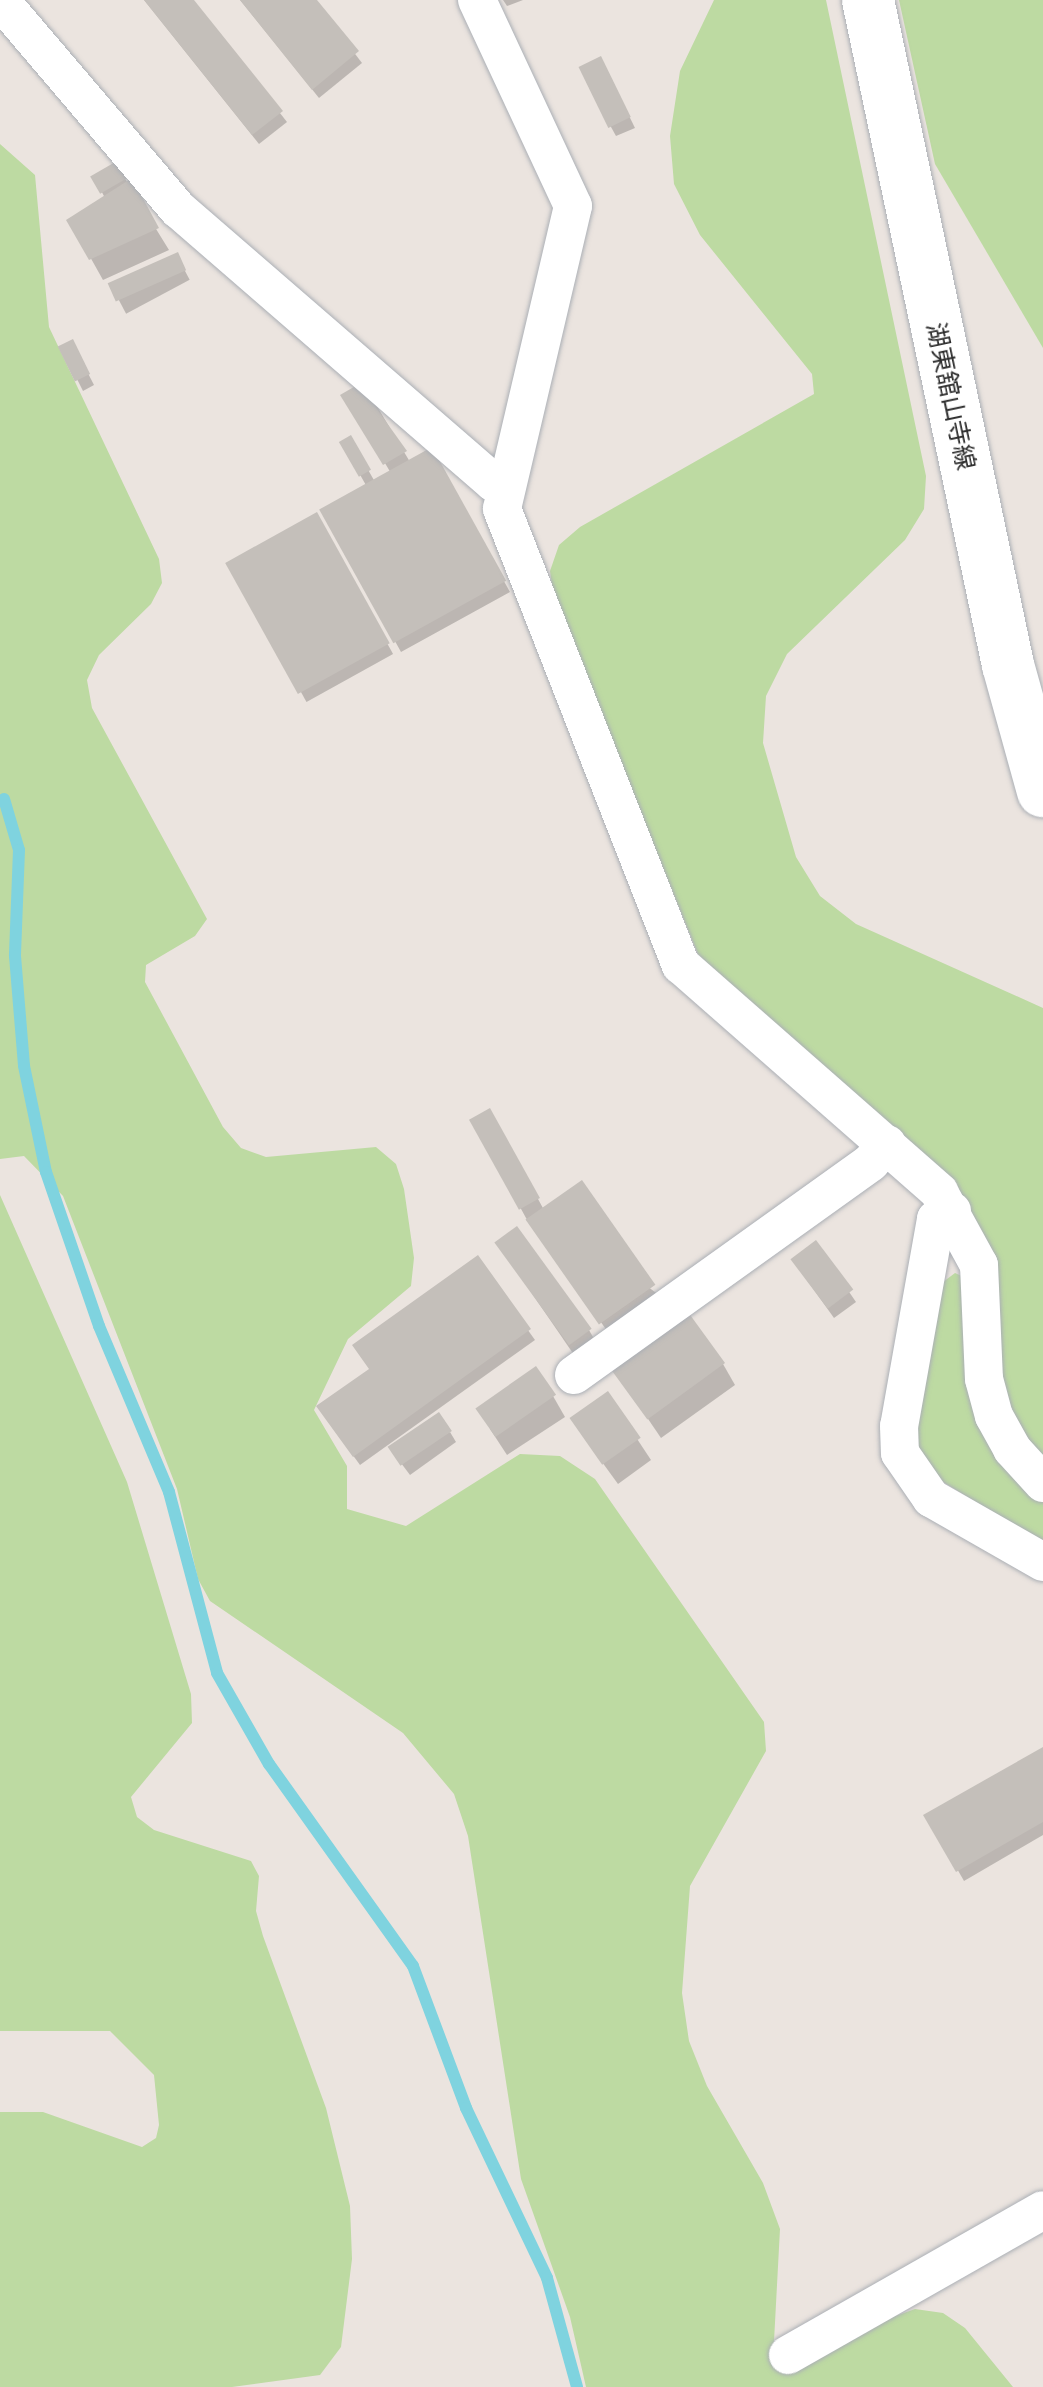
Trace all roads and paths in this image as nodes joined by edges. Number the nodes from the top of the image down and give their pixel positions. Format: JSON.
{"nodes":[{"id":1,"x":0,"y":0,"type":"edge"},
{"id":2,"x":477,"y":0,"type":"edge"},
{"id":3,"x":868,"y":0,"type":"edge"},
{"id":4,"x":507,"y":485,"type":"junction"},
{"id":5,"x":1043,"y":791,"type":"edge"},
{"id":6,"x":887,"y":1144,"type":"junction"},
{"id":7,"x":952,"y":1211,"type":"junction"},
{"id":8,"x":574,"y":1375,"type":"dead end"},
{"id":9,"x":1043,"y":1483,"type":"edge"},
{"id":10,"x":1043,"y":1562,"type":"edge"},
{"id":11,"x":1043,"y":2210,"type":"edge"},
{"id":12,"x":788,"y":2356,"type":"dead end"}],
"edges":[{"from":1,"to":4,"type":"street"},
{"from":2,"to":4,"type":"street"},
{"from":3,"to":5,"type":"main road","name":"湖東舘山寺線"},
{"from":4,"to":6,"type":"street"},
{"from":6,"to":7,"type":"street"},
{"from":6,"to":8,"type":"street"},
{"from":7,"to":9,"type":"street"},
{"from":7,"to":10,"type":"street"},
{"from":11,"to":12,"type":"street"}]}
